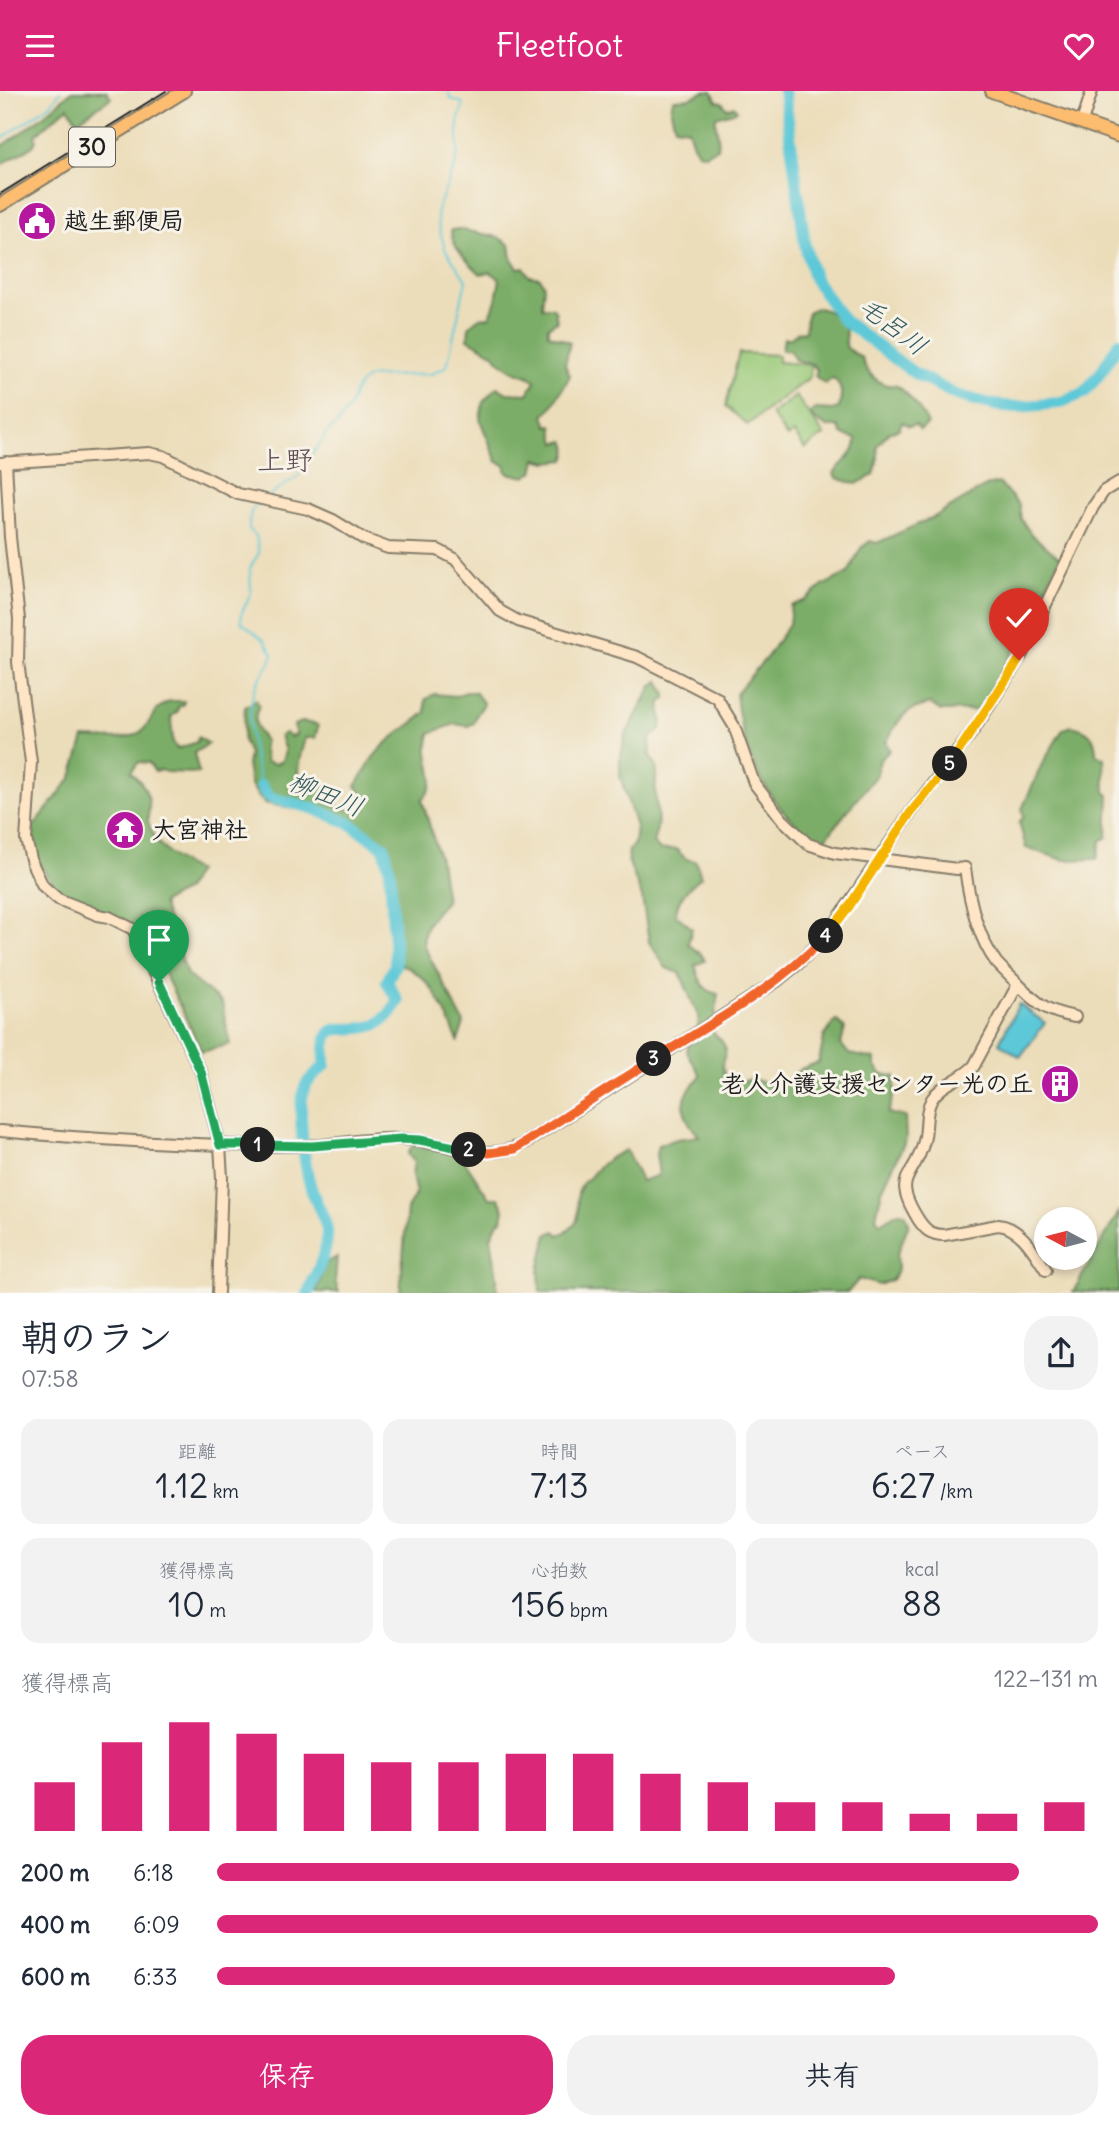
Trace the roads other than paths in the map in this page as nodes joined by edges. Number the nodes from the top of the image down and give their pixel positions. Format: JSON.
{"nodes":[{"id":1,"x":184,"y":91,"type":"edge"},
{"id":2,"x":992,"y":91,"type":"edge"},
{"id":3,"x":1092,"y":91,"type":"edge"},
{"id":4,"x":1082,"y":122,"type":"junction"},
{"id":5,"x":1119,"y":136,"type":"edge"},
{"id":6,"x":0,"y":205,"type":"edge"},
{"id":7,"x":3,"y":462,"type":"edge"},
{"id":8,"x":1119,"y":482,"type":"edge"},
{"id":9,"x":880,"y":858,"type":"junction"},
{"id":10,"x":1018,"y":984,"type":"junction"},
{"id":11,"x":1075,"y":1017,"type":"dead end"},
{"id":12,"x":0,"y":1131,"type":"edge"},
{"id":13,"x":220,"y":1145,"type":"junction"},
{"id":14,"x":1034,"y":1252,"type":"edge"},
{"id":15,"x":218,"y":1293,"type":"edge"}],
"edges":[{"from":1,"to":6,"type":"main road","number":"30"},
{"from":2,"to":4,"type":"main road"},
{"from":3,"to":4,"type":"street"},
{"from":4,"to":5,"type":"main road"},
{"from":7,"to":9,"type":"street"},
{"from":7,"to":13,"type":"street"},
{"from":8,"to":9,"type":"street"},
{"from":9,"to":10,"type":"street"},
{"from":9,"to":13,"type":"street"},
{"from":10,"to":11,"type":"street"},
{"from":10,"to":14,"type":"street"},
{"from":12,"to":13,"type":"street"},
{"from":13,"to":15,"type":"street"}]}
